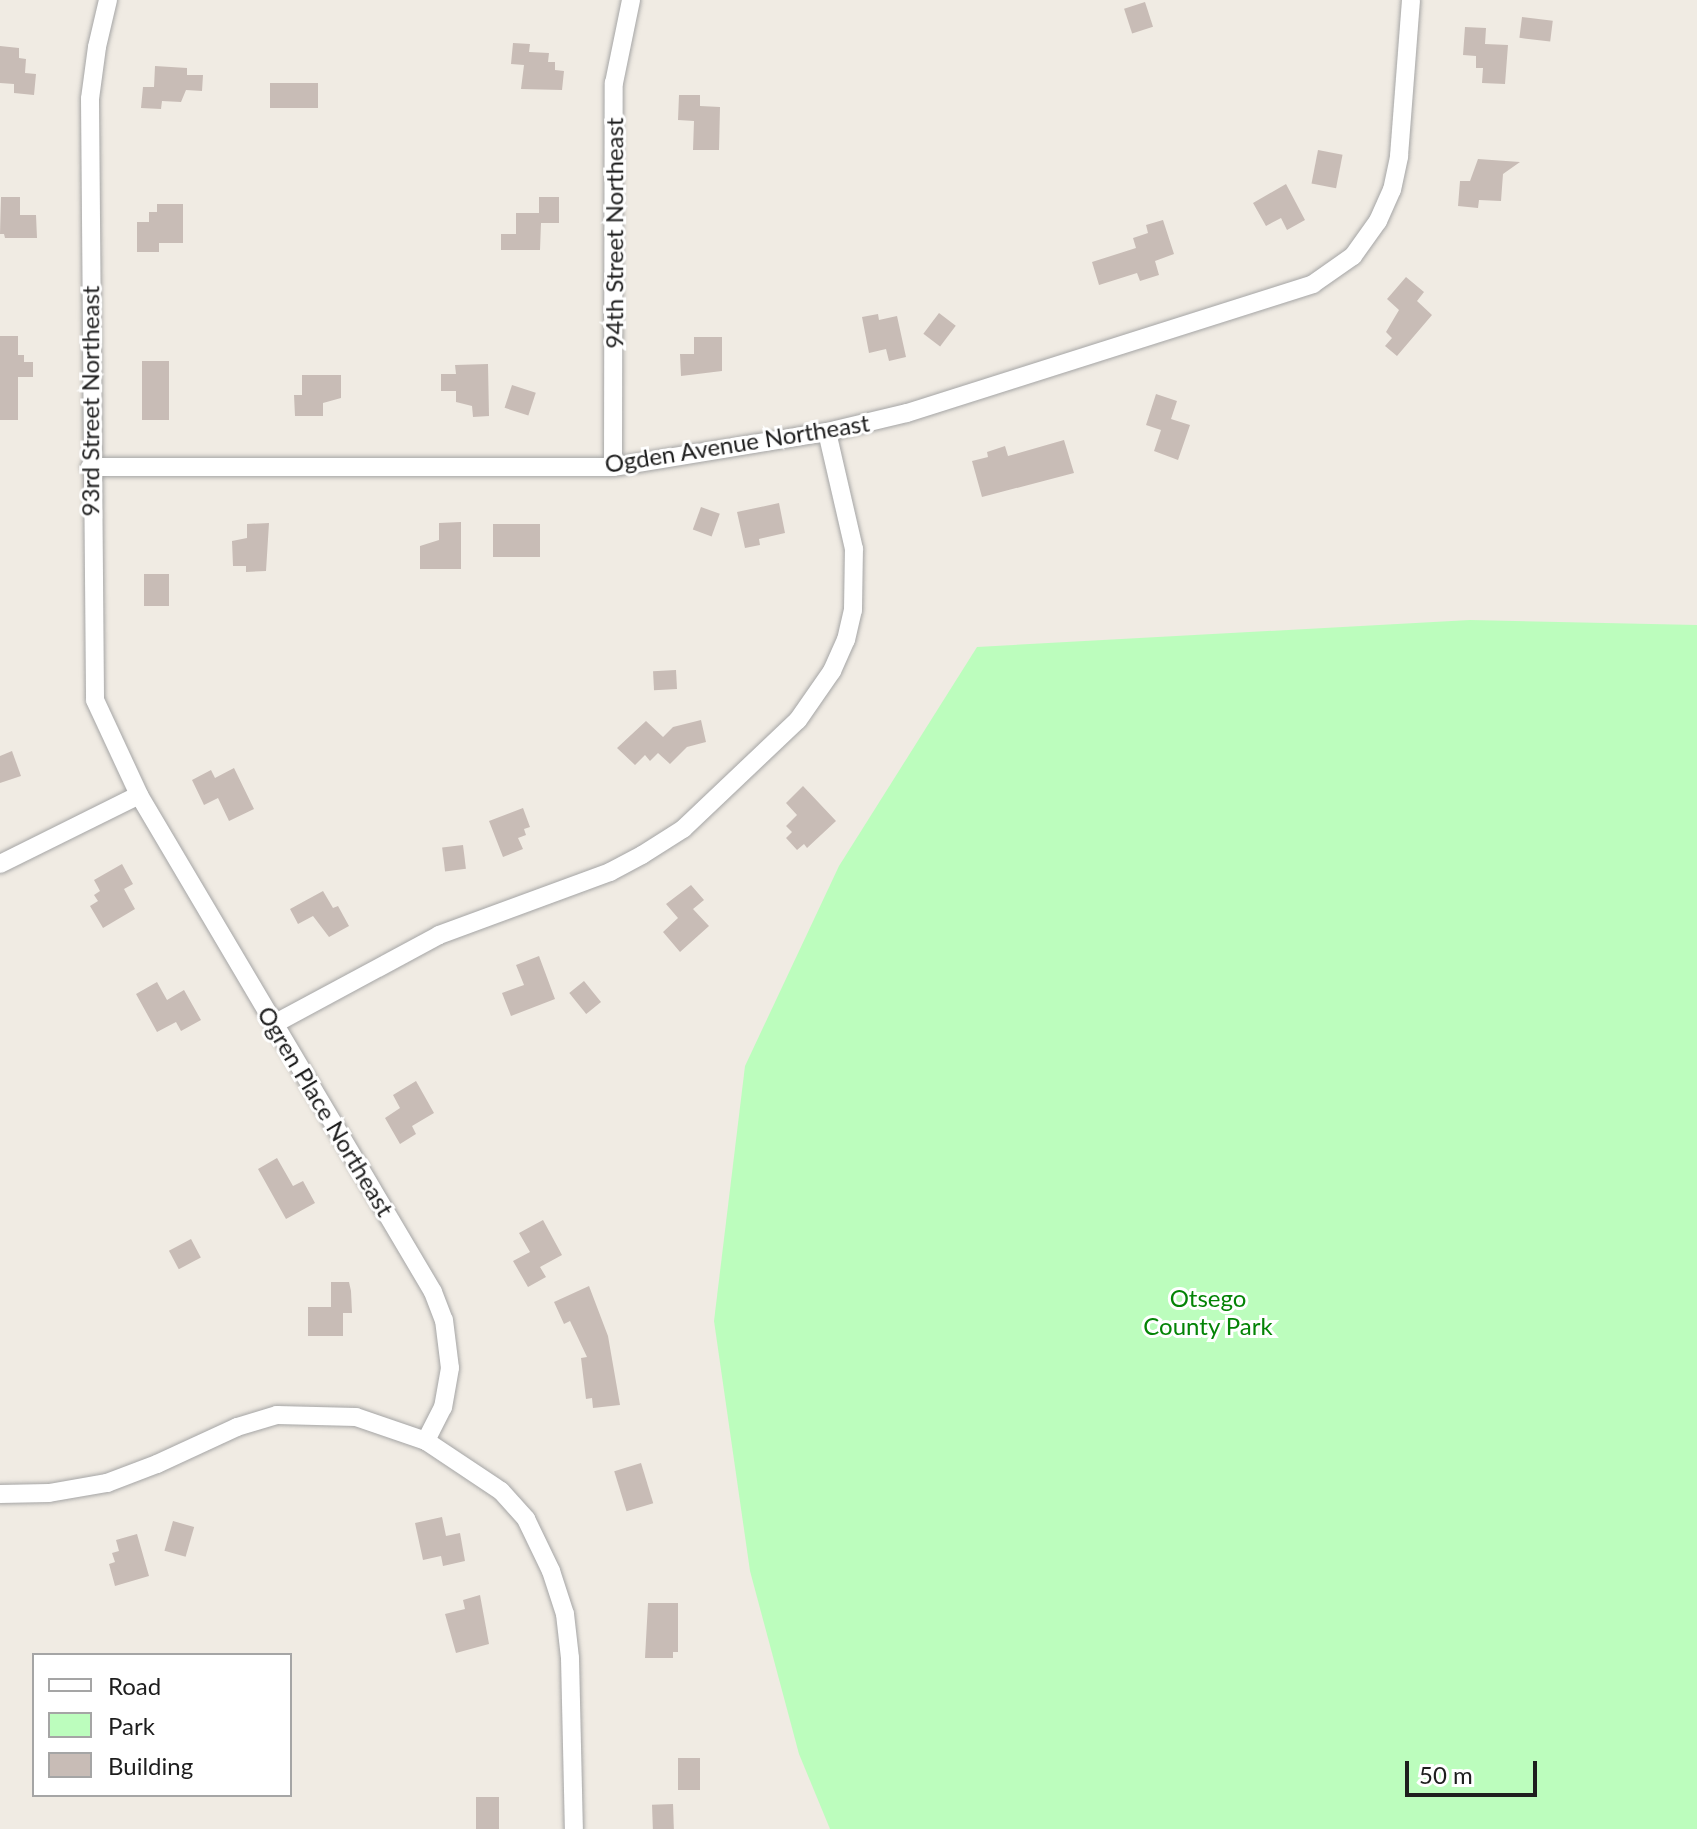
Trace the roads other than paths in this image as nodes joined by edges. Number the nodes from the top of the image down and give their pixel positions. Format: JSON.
{"nodes":[{"id":1,"x":108,"y":0,"type":"edge"},
{"id":2,"x":631,"y":0,"type":"edge"},
{"id":3,"x":1411,"y":0,"type":"edge"},
{"id":4,"x":827,"y":432,"type":"junction"},
{"id":5,"x":90,"y":467,"type":"junction"},
{"id":6,"x":613,"y":467,"type":"junction"},
{"id":7,"x":139,"y":795,"type":"junction"},
{"id":8,"x":0,"y":864,"type":"edge"},
{"id":9,"x":274,"y":1024,"type":"junction"},
{"id":10,"x":426,"y":1441,"type":"junction"},
{"id":11,"x":0,"y":1494,"type":"edge"},
{"id":12,"x":574,"y":1829,"type":"edge"}],
"edges":[{"from":1,"to":5,"type":"street","name":"93rd Street Northeast"},
{"from":2,"to":6,"type":"street","name":"94th Street Northeast"},
{"from":3,"to":4,"type":"street","name":"Ogden Avenue Northeast"},
{"from":4,"to":6,"type":"street","name":"Ogden Avenue Northeast"},
{"from":4,"to":9,"type":"street"},
{"from":5,"to":6,"type":"street","name":"Ogden Avenue Northeast"},
{"from":5,"to":7,"type":"street","name":"93rd Street Northeast"},
{"from":7,"to":8,"type":"street"},
{"from":7,"to":9,"type":"street","name":"Ogren Place Northeast"},
{"from":9,"to":10,"type":"street","name":"Ogren Place Northeast"},
{"from":10,"to":11,"type":"street"},
{"from":10,"to":12,"type":"street"}]}
